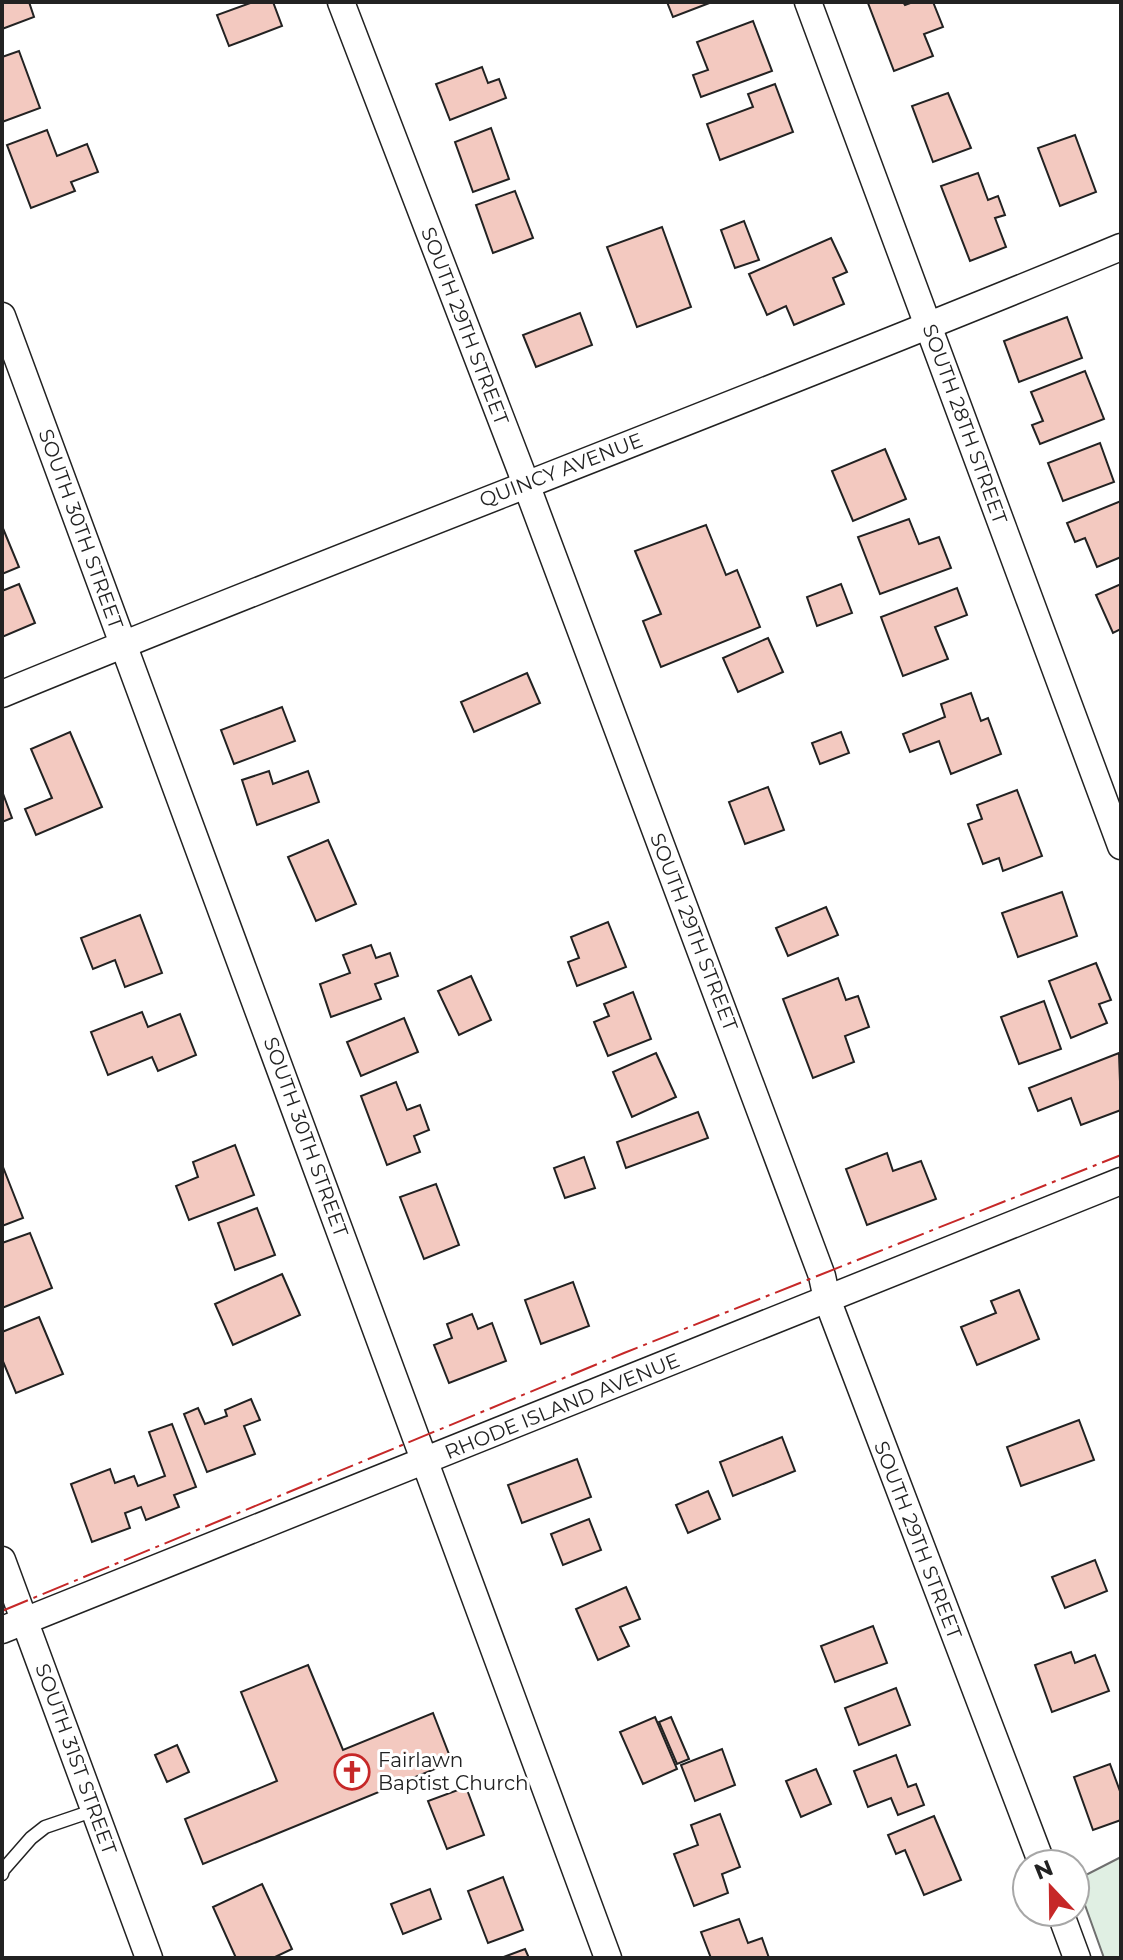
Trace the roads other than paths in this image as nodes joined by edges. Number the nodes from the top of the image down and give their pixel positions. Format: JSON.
{"nodes":[{"id":1,"x":341,"y":2,"type":"edge"},
{"id":2,"x":808,"y":2,"type":"edge"},
{"id":3,"x":1121,"y":247,"type":"edge"},
{"id":4,"x":2,"y":316,"type":"edge"},
{"id":5,"x":929,"y":327,"type":"junction"},
{"id":6,"x":526,"y":484,"type":"junction"},
{"id":7,"x":124,"y":643,"type":"junction"},
{"id":8,"x":2,"y":694,"type":"edge"},
{"id":9,"x":1121,"y":846,"type":"edge"},
{"id":10,"x":1121,"y":1181,"type":"edge"},
{"id":11,"x":827,"y":1299,"type":"junction"},
{"id":12,"x":426,"y":1461,"type":"junction"},
{"id":13,"x":2,"y":1560,"type":"edge"},
{"id":14,"x":13,"y":1626,"type":"edge"},
{"id":15,"x":95,"y":1810,"type":"junction"},
{"id":16,"x":1036,"y":1848,"type":"edge"},
{"id":17,"x":2,"y":1874,"type":"edge"},
{"id":18,"x":1066,"y":1928,"type":"edge"},
{"id":19,"x":149,"y":1958,"type":"edge"},
{"id":20,"x":608,"y":1958,"type":"edge"},
{"id":21,"x":1077,"y":1958,"type":"edge"}],
"edges":[{"from":1,"to":6,"type":"street","name":"SOUTH 29TH STREET"},
{"from":2,"to":5,"type":"street","name":"SOUTH 28TH STREET"},
{"from":3,"to":5,"type":"street","name":"QUINCY AVENUE"},
{"from":4,"to":7,"type":"street","name":"SOUTH 30TH STREET"},
{"from":5,"to":6,"type":"street","name":"QUINCY AVENUE"},
{"from":5,"to":9,"type":"street","name":"SOUTH 28TH STREET"},
{"from":6,"to":7,"type":"street","name":"QUINCY AVENUE"},
{"from":6,"to":11,"type":"street","name":"SOUTH 29TH STREET"},
{"from":7,"to":8,"type":"street","name":"QUINCY AVENUE"},
{"from":7,"to":12,"type":"street","name":"SOUTH 30TH STREET"},
{"from":10,"to":11,"type":"street","name":"RHODE ISLAND AVENUE"},
{"from":11,"to":12,"type":"street","name":"RHODE ISLAND AVENUE"},
{"from":11,"to":16,"type":"street","name":"SOUTH 29TH STREET"},
{"from":12,"to":14,"type":"street","name":"RHODE ISLAND AVENUE"},
{"from":12,"to":20,"type":"street","name":"SOUTH 30TH STREET"},
{"from":13,"to":14,"type":"street","name":"SOUTH 31ST STREET"},
{"from":14,"to":15,"type":"street","name":"SOUTH 31ST STREET"},
{"from":15,"to":17,"type":"lane"},
{"from":15,"to":19,"type":"street","name":"SOUTH 31ST STREET"},
{"from":18,"to":21,"type":"street"}]}
